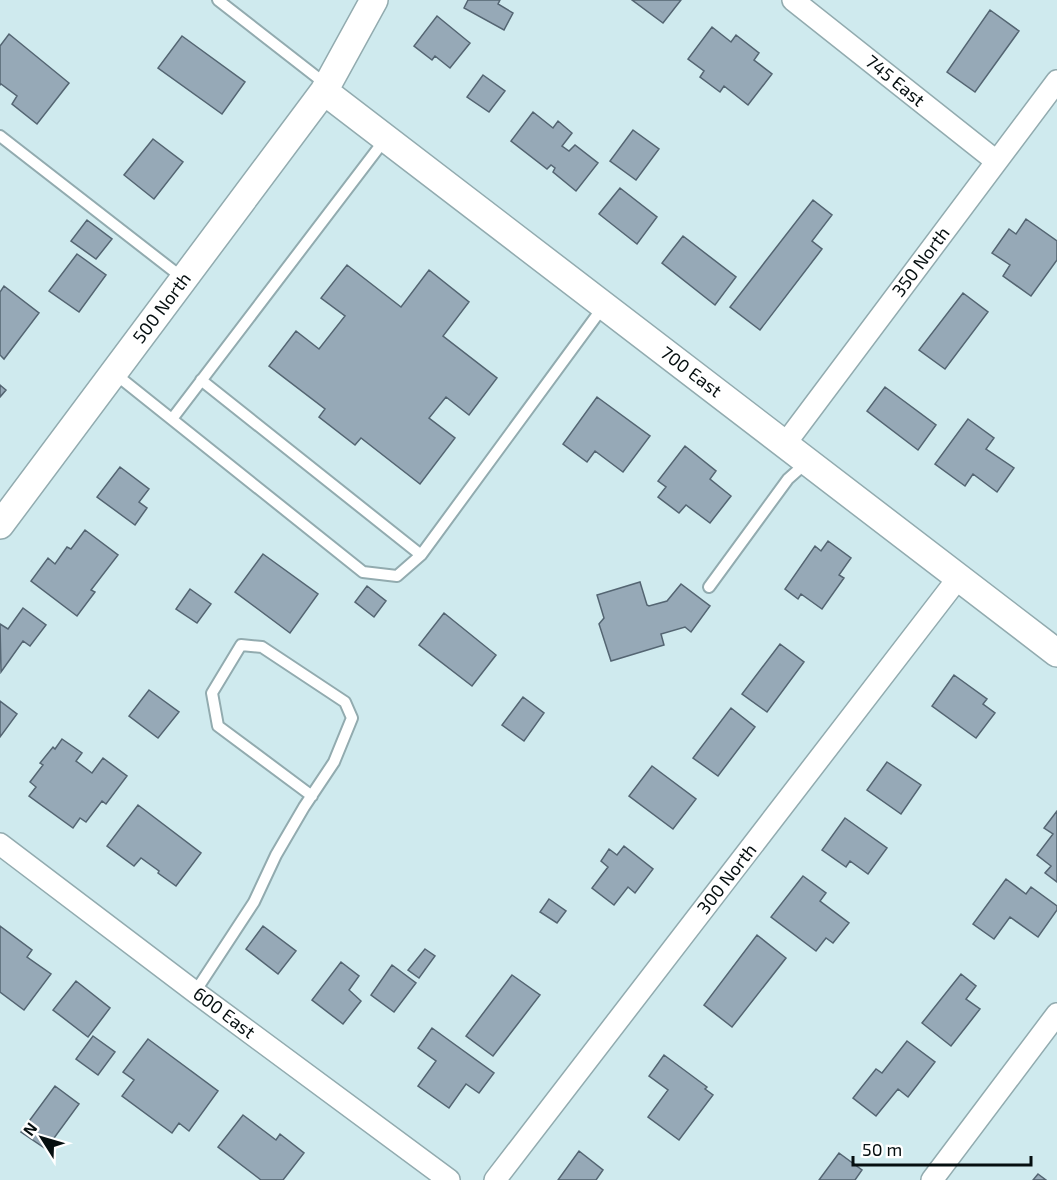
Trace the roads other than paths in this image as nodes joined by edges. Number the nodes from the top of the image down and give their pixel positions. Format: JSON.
{"nodes":[{"id":1,"x":218,"y":0,"type":"edge"},
{"id":2,"x":374,"y":0,"type":"edge"},
{"id":3,"x":793,"y":0,"type":"edge"},
{"id":4,"x":1057,"y":81,"type":"edge"},
{"id":5,"x":326,"y":89,"type":"junction"},
{"id":6,"x":0,"y":136,"type":"edge"},
{"id":7,"x":386,"y":138,"type":"junction"},
{"id":8,"x":996,"y":161,"type":"junction"},
{"id":9,"x":184,"y":279,"type":"junction"},
{"id":10,"x":604,"y":306,"type":"junction"},
{"id":11,"x":114,"y":373,"type":"junction"},
{"id":12,"x":201,"y":380,"type":"junction"},
{"id":13,"x":172,"y":419,"type":"junction"},
{"id":14,"x":785,"y":444,"type":"junction"},
{"id":15,"x":808,"y":461,"type":"junction"},
{"id":16,"x":0,"y":525,"type":"edge"},
{"id":17,"x":421,"y":555,"type":"junction"},
{"id":18,"x":959,"y":577,"type":"junction"},
{"id":19,"x":709,"y":587,"type":"dead end"},
{"id":20,"x":1057,"y":652,"type":"edge"},
{"id":21,"x":312,"y":796,"type":"junction"},
{"id":22,"x":0,"y":844,"type":"edge"},
{"id":23,"x":195,"y":992,"type":"junction"},
{"id":24,"x":1057,"y":1014,"type":"edge"},
{"id":25,"x":449,"y":1180,"type":"edge"},
{"id":26,"x":495,"y":1180,"type":"edge"},
{"id":27,"x":932,"y":1180,"type":"edge"}],
"edges":[{"from":1,"to":5,"type":"lane"},
{"from":2,"to":5,"type":"street","name":"500 North"},
{"from":3,"to":8,"type":"street","name":"745 East"},
{"from":4,"to":8,"type":"street","name":"350 North"},
{"from":5,"to":7,"type":"street","name":"700 East"},
{"from":5,"to":9,"type":"street","name":"500 North"},
{"from":6,"to":9,"type":"lane"},
{"from":7,"to":10,"type":"street","name":"700 East"},
{"from":7,"to":12,"type":"lane"},
{"from":8,"to":14,"type":"street","name":"350 North"},
{"from":9,"to":11,"type":"street","name":"500 North"},
{"from":10,"to":14,"type":"street","name":"700 East"},
{"from":10,"to":17,"type":"lane"},
{"from":11,"to":13,"type":"lane"},
{"from":11,"to":16,"type":"street","name":"500 North"},
{"from":12,"to":13,"type":"lane"},
{"from":12,"to":17,"type":"lane"},
{"from":13,"to":17,"type":"lane"},
{"from":14,"to":15,"type":"street","name":"700 East"},
{"from":15,"to":18,"type":"street","name":"700 East"},
{"from":15,"to":19,"type":"lane"},
{"from":18,"to":20,"type":"street","name":"700 East"},
{"from":18,"to":26,"type":"street","name":"300 North"},
{"from":21,"to":21,"type":"lane"},
{"from":21,"to":23,"type":"lane"},
{"from":22,"to":23,"type":"street","name":"600 East"},
{"from":23,"to":25,"type":"street","name":"600 East"},
{"from":24,"to":27,"type":"street"}]}
